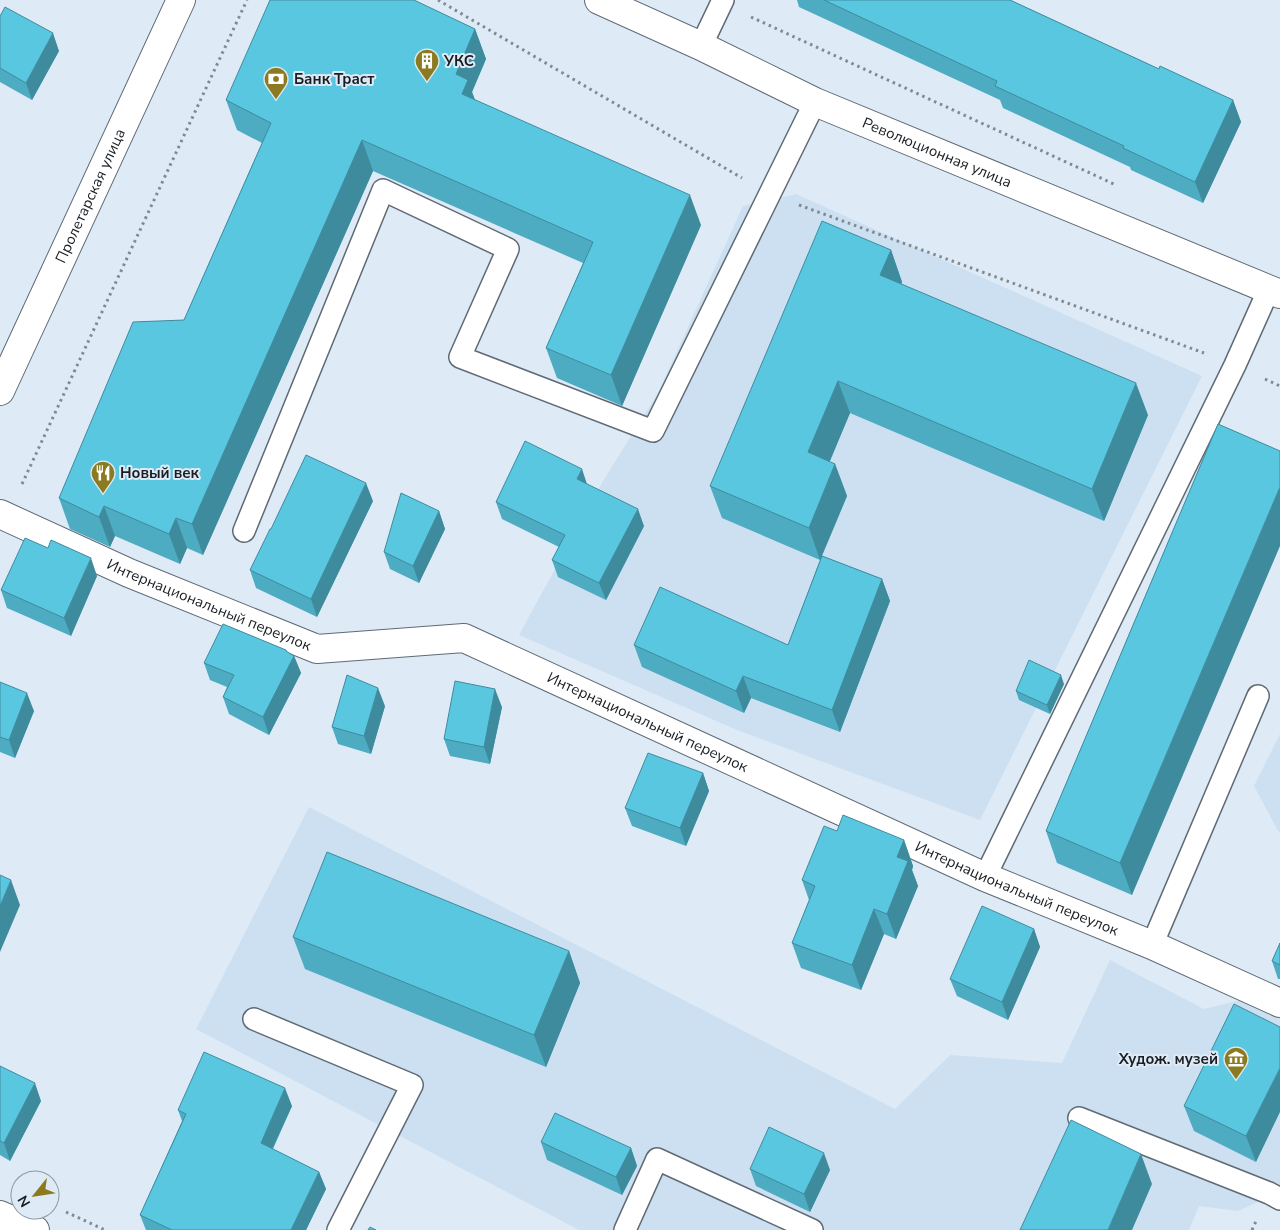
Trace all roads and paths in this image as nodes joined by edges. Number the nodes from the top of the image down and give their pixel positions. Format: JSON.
{"nodes":[{"id":1,"x":181,"y":0,"type":"edge"},
{"id":2,"x":247,"y":0,"type":"edge"},
{"id":3,"x":438,"y":0,"type":"edge"},
{"id":4,"x":599,"y":0,"type":"edge"},
{"id":5,"x":723,"y":2,"type":"edge"},
{"id":6,"x":701,"y":46,"type":"junction"},
{"id":7,"x":815,"y":102,"type":"junction"},
{"id":8,"x":1118,"y":186,"type":"dead end"},
{"id":9,"x":769,"y":194,"type":"junction"},
{"id":10,"x":1275,"y":292,"type":"edge"},
{"id":11,"x":1235,"y":365,"type":"junction"},
{"id":12,"x":1280,"y":386,"type":"edge"},
{"id":13,"x":0,"y":391,"type":"edge"},
{"id":14,"x":3,"y":516,"type":"edge"},
{"id":15,"x":244,"y":531,"type":"dead end"},
{"id":16,"x":1258,"y":696,"type":"dead end"},
{"id":17,"x":985,"y":877,"type":"junction"},
{"id":18,"x":1152,"y":945,"type":"junction"},
{"id":19,"x":1280,"y":1003,"type":"edge"},
{"id":20,"x":254,"y":1019,"type":"dead end"},
{"id":21,"x":1079,"y":1118,"type":"dead end"},
{"id":22,"x":1280,"y":1199,"type":"edge"},
{"id":23,"x":66,"y":1212,"type":"dead end"},
{"id":24,"x":0,"y":1215,"type":"edge"},
{"id":25,"x":35,"y":1230,"type":"edge"},
{"id":26,"x":106,"y":1230,"type":"edge"},
{"id":27,"x":338,"y":1230,"type":"edge"},
{"id":28,"x":625,"y":1230,"type":"edge"},
{"id":29,"x":812,"y":1230,"type":"edge"}],
"edges":[{"from":1,"to":13,"type":"street","name":"Пролетарская улица"},
{"from":2,"to":14,"type":"path"},
{"from":3,"to":9,"type":"path"},
{"from":4,"to":6,"type":"street","name":"Революционная улица"},
{"from":5,"to":6,"type":"lane"},
{"from":5,"to":8,"type":"path"},
{"from":6,"to":7,"type":"street","name":"Революционная улица"},
{"from":7,"to":9,"type":"lane"},
{"from":7,"to":10,"type":"street","name":"Революционная улица"},
{"from":9,"to":11,"type":"path"},
{"from":9,"to":15,"type":"lane"},
{"from":10,"to":11,"type":"lane"},
{"from":11,"to":12,"type":"path"},
{"from":11,"to":17,"type":"lane"},
{"from":14,"to":17,"type":"street","name":"Интернациональный переулок"},
{"from":16,"to":18,"type":"lane"},
{"from":17,"to":18,"type":"street","name":"Интернациональный переулок"},
{"from":18,"to":19,"type":"street","name":"Интернациональный переулок"},
{"from":20,"to":27,"type":"lane"},
{"from":21,"to":22,"type":"lane"},
{"from":23,"to":26,"type":"path"},
{"from":24,"to":25,"type":"street"},
{"from":28,"to":29,"type":"lane"}]}
